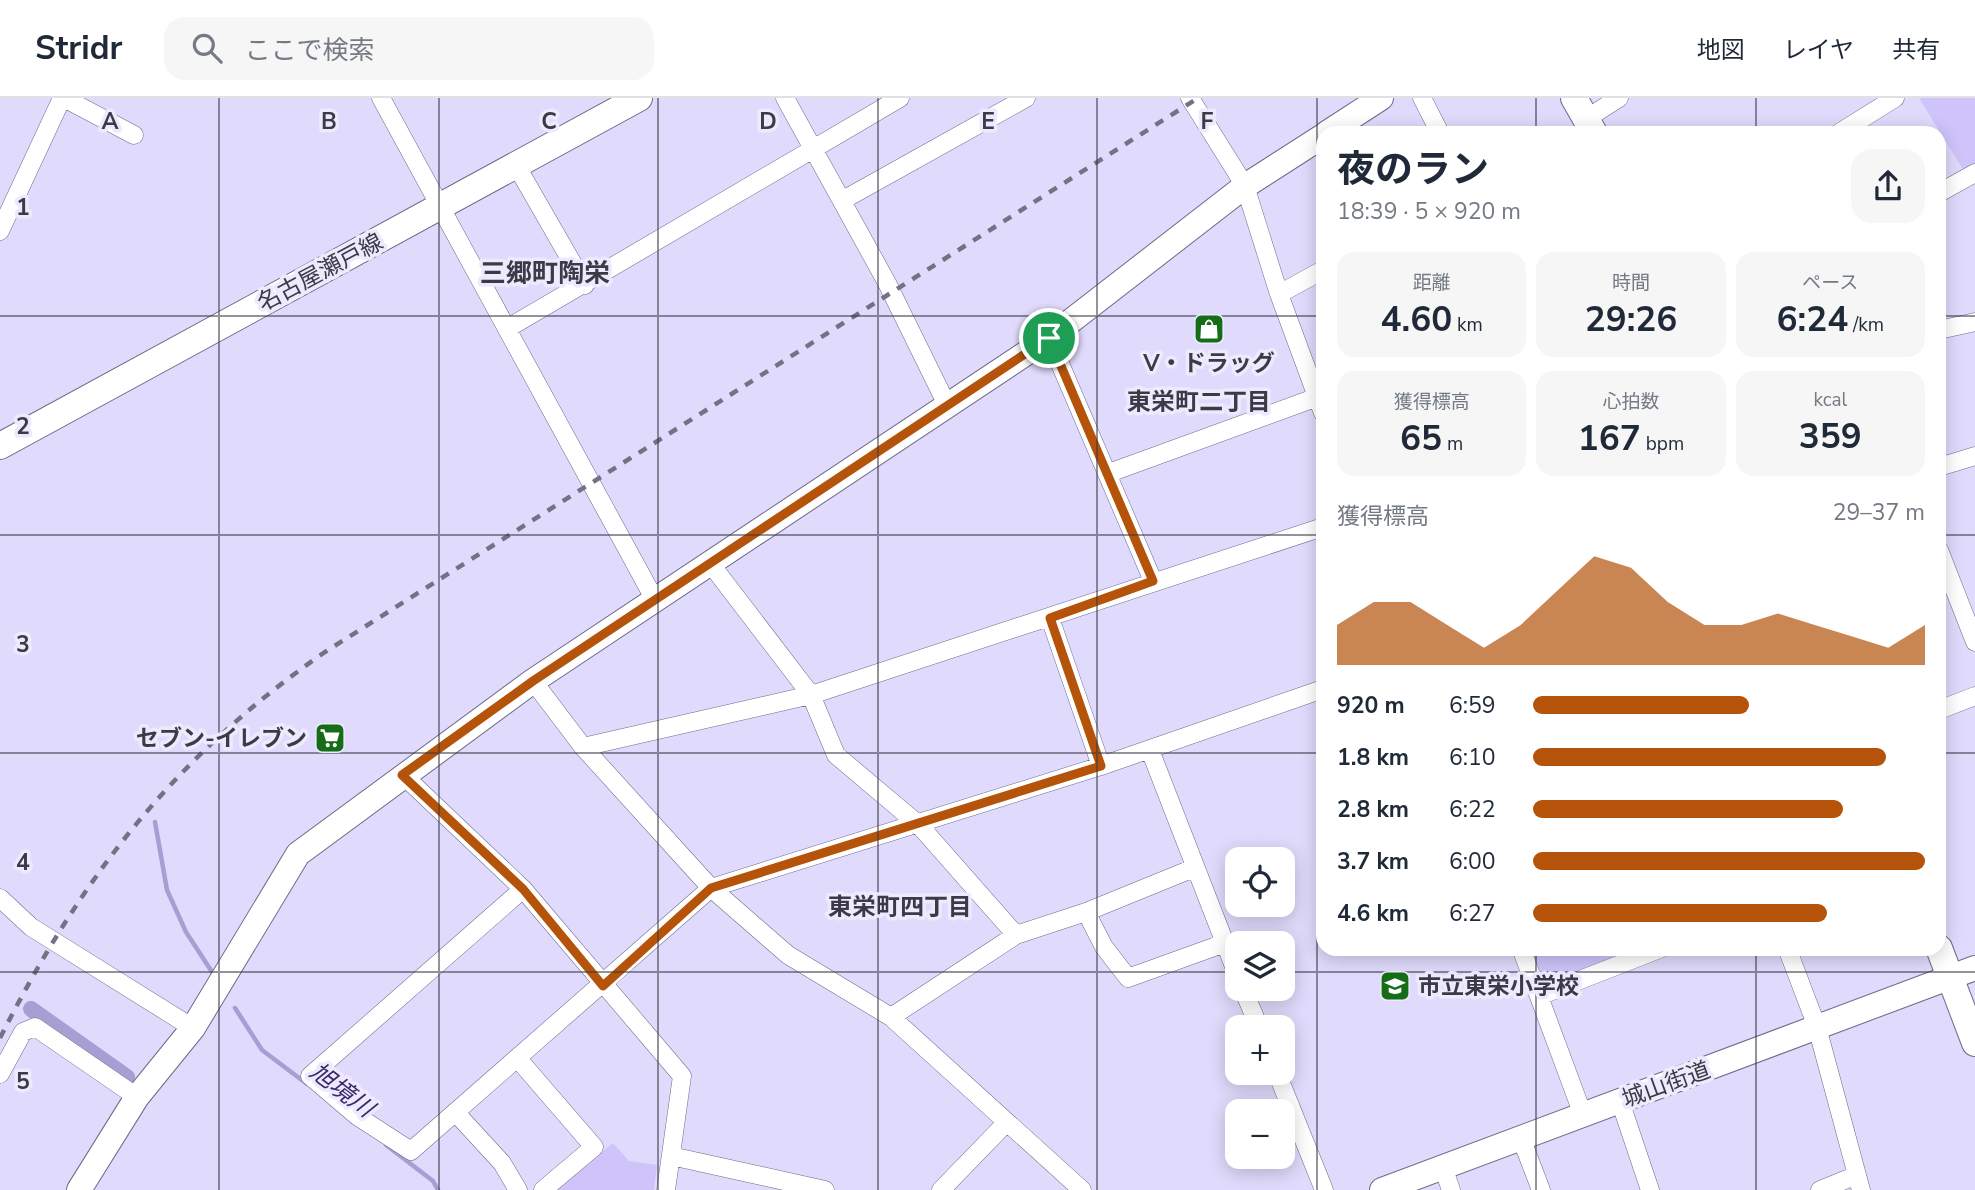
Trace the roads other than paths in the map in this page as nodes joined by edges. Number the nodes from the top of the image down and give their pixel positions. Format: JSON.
{"nodes":[{"id":1,"x":63,"y":98,"type":"edge"},
{"id":2,"x":381,"y":98,"type":"edge"},
{"id":3,"x":639,"y":98,"type":"edge"},
{"id":4,"x":785,"y":98,"type":"edge"},
{"id":5,"x":900,"y":98,"type":"edge"},
{"id":6,"x":1026,"y":98,"type":"edge"},
{"id":7,"x":1190,"y":98,"type":"edge"},
{"id":8,"x":1381,"y":98,"type":"edge"},
{"id":9,"x":1422,"y":98,"type":"edge"},
{"id":10,"x":1619,"y":98,"type":"edge"},
{"id":11,"x":1895,"y":98,"type":"edge"},
{"id":12,"x":1584,"y":117,"type":"edge"},
{"id":13,"x":1337,"y":126,"type":"edge"},
{"id":14,"x":1436,"y":126,"type":"edge"},
{"id":15,"x":1850,"y":126,"type":"edge"},
{"id":16,"x":134,"y":135,"type":"dead end"},
{"id":17,"x":1316,"y":140,"type":"edge"},
{"id":18,"x":813,"y":147,"type":"junction"},
{"id":19,"x":516,"y":165,"type":"junction"},
{"id":20,"x":1975,"y":173,"type":"edge"},
{"id":21,"x":1245,"y":186,"type":"junction"},
{"id":22,"x":1946,"y":189,"type":"edge"},
{"id":23,"x":843,"y":200,"type":"junction"},
{"id":24,"x":440,"y":207,"type":"junction"},
{"id":25,"x":0,"y":231,"type":"edge"},
{"id":26,"x":1316,"y":274,"type":"edge"},
{"id":27,"x":585,"y":285,"type":"junction"},
{"id":28,"x":1279,"y":294,"type":"junction"},
{"id":29,"x":1975,"y":322,"type":"edge"},
{"id":30,"x":508,"y":328,"type":"junction"},
{"id":31,"x":1946,"y":328,"type":"edge"},
{"id":32,"x":1049,"y":338,"type":"junction"},
{"id":33,"x":1316,"y":388,"type":"edge"},
{"id":34,"x":1316,"y":403,"type":"edge"},
{"id":35,"x":948,"y":407,"type":"junction"},
{"id":36,"x":0,"y":446,"type":"edge"},
{"id":37,"x":1975,"y":456,"type":"edge"},
{"id":38,"x":1946,"y":465,"type":"edge"},
{"id":39,"x":1109,"y":472,"type":"junction"},
{"id":40,"x":1316,"y":529,"type":"edge"},
{"id":41,"x":710,"y":563,"type":"junction"},
{"id":42,"x":1946,"y":568,"type":"edge"},
{"id":43,"x":1153,"y":581,"type":"junction"},
{"id":44,"x":656,"y":602,"type":"junction"},
{"id":45,"x":1050,"y":618,"type":"junction"},
{"id":46,"x":1975,"y":642,"type":"edge"},
{"id":47,"x":533,"y":681,"type":"junction"},
{"id":48,"x":1316,"y":691,"type":"edge"},
{"id":49,"x":811,"y":695,"type":"junction"},
{"id":50,"x":1975,"y":696,"type":"edge"},
{"id":51,"x":1946,"y":707,"type":"edge"},
{"id":52,"x":583,"y":747,"type":"junction"},
{"id":53,"x":1150,"y":750,"type":"junction"},
{"id":54,"x":1101,"y":766,"type":"junction"},
{"id":55,"x":402,"y":775,"type":"junction"},
{"id":56,"x":919,"y":825,"type":"junction"},
{"id":57,"x":1194,"y":868,"type":"junction"},
{"id":58,"x":711,"y":888,"type":"junction"},
{"id":59,"x":523,"y":889,"type":"junction"},
{"id":60,"x":0,"y":898,"type":"edge"},
{"id":61,"x":1086,"y":912,"type":"junction"},
{"id":62,"x":1016,"y":935,"type":"junction"},
{"id":63,"x":1225,"y":943,"type":"joint"},
{"id":64,"x":1524,"y":956,"type":"edge"},
{"id":65,"x":1642,"y":956,"type":"edge"},
{"id":66,"x":1790,"y":956,"type":"edge"},
{"id":67,"x":1946,"y":956,"type":"edge"},
{"id":68,"x":1975,"y":968,"type":"edge"},
{"id":69,"x":1962,"y":976,"type":"edge"},
{"id":70,"x":603,"y":986,"type":"junction"},
{"id":71,"x":1539,"y":996,"type":"junction"},
{"id":72,"x":891,"y":1017,"type":"junction"},
{"id":73,"x":1817,"y":1027,"type":"junction"},
{"id":74,"x":193,"y":1028,"type":"junction"},
{"id":75,"x":1975,"y":1043,"type":"edge"},
{"id":76,"x":518,"y":1059,"type":"junction"},
{"id":77,"x":0,"y":1074,"type":"edge"},
{"id":78,"x":1282,"y":1085,"type":"edge"},
{"id":79,"x":137,"y":1097,"type":"junction"},
{"id":80,"x":1620,"y":1101,"type":"junction"},
{"id":81,"x":456,"y":1114,"type":"junction"},
{"id":82,"x":1583,"y":1115,"type":"junction"},
{"id":83,"x":1007,"y":1122,"type":"junction"},
{"id":84,"x":1521,"y":1138,"type":"junction"},
{"id":85,"x":671,"y":1156,"type":"junction"},
{"id":86,"x":1447,"y":1179,"type":"edge"},
{"id":87,"x":1859,"y":1182,"type":"edge"},
{"id":88,"x":79,"y":1190,"type":"edge"},
{"id":89,"x":518,"y":1190,"type":"edge"},
{"id":90,"x":543,"y":1190,"type":"edge"},
{"id":91,"x":666,"y":1190,"type":"edge"},
{"id":92,"x":825,"y":1190,"type":"edge"},
{"id":93,"x":941,"y":1190,"type":"edge"},
{"id":94,"x":1082,"y":1190,"type":"edge"},
{"id":95,"x":1324,"y":1190,"type":"edge"},
{"id":96,"x":1382,"y":1190,"type":"edge"},
{"id":97,"x":1541,"y":1190,"type":"edge"},
{"id":98,"x":1650,"y":1190,"type":"edge"},
{"id":99,"x":1820,"y":1190,"type":"edge"}],
"edges":[{"from":1,"to":16,"type":"street"},
{"from":1,"to":25,"type":"street"},
{"from":2,"to":24,"type":"street"},
{"from":3,"to":19,"type":"main road","name":"名古屋瀬戸線"},
{"from":4,"to":18,"type":"street"},
{"from":5,"to":18,"type":"street"},
{"from":6,"to":23,"type":"street"},
{"from":7,"to":21,"type":"street"},
{"from":8,"to":13,"type":"street"},
{"from":9,"to":14,"type":"street"},
{"from":10,"to":12,"type":"street"},
{"from":11,"to":15,"type":"street"},
{"from":17,"to":21,"type":"street"},
{"from":18,"to":23,"type":"street"},
{"from":18,"to":27,"type":"street"},
{"from":19,"to":24,"type":"main road","name":"名古屋瀬戸線"},
{"from":19,"to":27,"type":"street"},
{"from":20,"to":22,"type":"street"},
{"from":21,"to":28,"type":"street"},
{"from":21,"to":32,"type":"street"},
{"from":23,"to":35,"type":"street"},
{"from":24,"to":30,"type":"street"},
{"from":24,"to":36,"type":"main road","name":"名古屋瀬戸線"},
{"from":26,"to":28,"type":"street"},
{"from":27,"to":30,"type":"street"},
{"from":28,"to":33,"type":"street"},
{"from":29,"to":31,"type":"street"},
{"from":30,"to":44,"type":"street"},
{"from":32,"to":35,"type":"street"},
{"from":32,"to":39,"type":"street"},
{"from":34,"to":39,"type":"street"},
{"from":35,"to":41,"type":"street"},
{"from":37,"to":38,"type":"street"},
{"from":39,"to":43,"type":"street"},
{"from":40,"to":43,"type":"street"},
{"from":41,"to":44,"type":"street"},
{"from":41,"to":49,"type":"street"},
{"from":42,"to":46,"type":"street"},
{"from":43,"to":45,"type":"street"},
{"from":44,"to":47,"type":"street"},
{"from":45,"to":49,"type":"street"},
{"from":45,"to":54,"type":"street"},
{"from":47,"to":52,"type":"street"},
{"from":47,"to":55,"type":"street"},
{"from":48,"to":53,"type":"street"},
{"from":49,"to":52,"type":"street"},
{"from":49,"to":56,"type":"street"},
{"from":50,"to":51,"type":"street"},
{"from":52,"to":58,"type":"street"},
{"from":53,"to":54,"type":"street"},
{"from":53,"to":57,"type":"street"},
{"from":54,"to":56,"type":"street"},
{"from":55,"to":59,"type":"street"},
{"from":55,"to":74,"type":"street"},
{"from":56,"to":58,"type":"street"},
{"from":56,"to":62,"type":"street"},
{"from":57,"to":61,"type":"street"},
{"from":57,"to":63,"type":"street"},
{"from":58,"to":70,"type":"street"},
{"from":58,"to":72,"type":"street"},
{"from":59,"to":70,"type":"street"},
{"from":59,"to":81,"type":"street"},
{"from":60,"to":74,"type":"street"},
{"from":61,"to":62,"type":"street"},
{"from":61,"to":63,"type":"street"},
{"from":62,"to":72,"type":"street"},
{"from":64,"to":71,"type":"street"},
{"from":65,"to":71,"type":"street"},
{"from":66,"to":73,"type":"street"},
{"from":67,"to":69,"type":"main road"},
{"from":68,"to":69,"type":"street","name":"城山街道"},
{"from":69,"to":73,"type":"street","name":"城山街道"},
{"from":69,"to":75,"type":"main road"},
{"from":70,"to":76,"type":"street"},
{"from":70,"to":85,"type":"street"},
{"from":71,"to":82,"type":"street"},
{"from":72,"to":83,"type":"street"},
{"from":73,"to":80,"type":"street","name":"城山街道"},
{"from":73,"to":87,"type":"street"},
{"from":74,"to":79,"type":"street"},
{"from":76,"to":81,"type":"street"},
{"from":76,"to":90,"type":"street"},
{"from":77,"to":79,"type":"street"},
{"from":78,"to":95,"type":"street"},
{"from":79,"to":88,"type":"street"},
{"from":80,"to":82,"type":"street","name":"城山街道"},
{"from":80,"to":98,"type":"street"},
{"from":81,"to":89,"type":"street"},
{"from":82,"to":84,"type":"street","name":"城山街道"},
{"from":83,"to":93,"type":"street"},
{"from":83,"to":94,"type":"street"},
{"from":84,"to":86,"type":"street","name":"城山街道"},
{"from":84,"to":97,"type":"street"},
{"from":85,"to":91,"type":"street"},
{"from":85,"to":92,"type":"street"},
{"from":86,"to":96,"type":"street","name":"城山街道"},
{"from":87,"to":99,"type":"street"}]}
